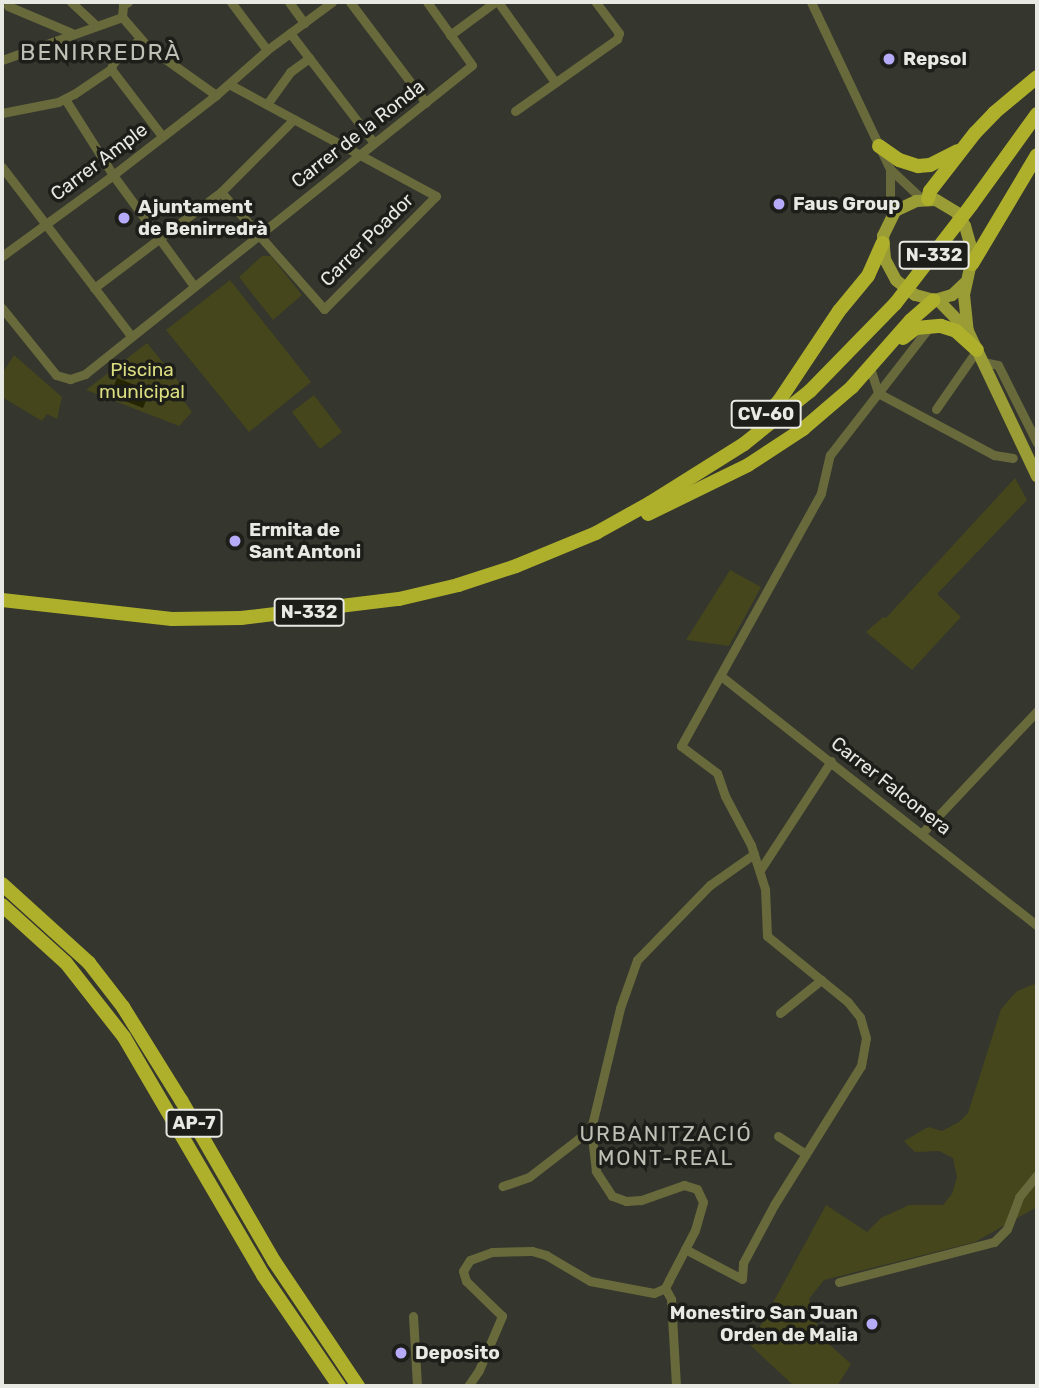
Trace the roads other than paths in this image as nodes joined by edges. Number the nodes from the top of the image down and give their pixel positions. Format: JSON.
{"nodes":[{"id":1,"x":71,"y":2,"type":"edge"},
{"id":2,"x":128,"y":2,"type":"edge"},
{"id":3,"x":231,"y":2,"type":"edge"},
{"id":4,"x":289,"y":2,"type":"edge"},
{"id":5,"x":332,"y":2,"type":"edge"},
{"id":6,"x":350,"y":2,"type":"edge"},
{"id":7,"x":427,"y":2,"type":"edge"},
{"id":8,"x":497,"y":2,"type":"edge"},
{"id":9,"x":596,"y":2,"type":"edge"},
{"id":10,"x":811,"y":2,"type":"edge"},
{"id":11,"x":5,"y":5,"type":"edge"},
{"id":12,"x":122,"y":18,"type":"junction"},
{"id":13,"x":304,"y":23,"type":"junction"},
{"id":14,"x":96,"y":25,"type":"junction"},
{"id":15,"x":72,"y":33,"type":"junction"},
{"id":16,"x":290,"y":33,"type":"junction"},
{"id":17,"x":450,"y":34,"type":"junction"},
{"id":18,"x":140,"y":39,"type":"junction"},
{"id":19,"x":267,"y":50,"type":"junction"},
{"id":20,"x":309,"y":58,"type":"junction"},
{"id":21,"x":2,"y":60,"type":"edge"},
{"id":22,"x":111,"y":69,"type":"junction"},
{"id":23,"x":1037,"y":77,"type":"edge"},
{"id":24,"x":555,"y":82,"type":"junction"},
{"id":25,"x":229,"y":84,"type":"junction"},
{"id":26,"x":216,"y":94,"type":"junction"},
{"id":27,"x":65,"y":99,"type":"junction"},
{"id":28,"x":426,"y":103,"type":"junction"},
{"id":29,"x":267,"y":104,"type":"junction"},
{"id":30,"x":515,"y":111,"type":"dead end"},
{"id":31,"x":2,"y":113,"type":"edge"},
{"id":32,"x":1037,"y":114,"type":"edge"},
{"id":33,"x":295,"y":119,"type":"junction"},
{"id":34,"x":162,"y":136,"type":"junction"},
{"id":35,"x":374,"y":143,"type":"junction"},
{"id":36,"x":879,"y":146,"type":"junction"},
{"id":37,"x":964,"y":147,"type":"junction"},
{"id":38,"x":359,"y":155,"type":"junction"},
{"id":39,"x":1037,"y":155,"type":"edge"},
{"id":40,"x":2,"y":167,"type":"edge"},
{"id":41,"x":890,"y":169,"type":"junction"},
{"id":42,"x":113,"y":175,"type":"junction"},
{"id":43,"x":221,"y":192,"type":"junction"},
{"id":44,"x":925,"y":199,"type":"junction"},
{"id":45,"x":890,"y":217,"type":"junction"},
{"id":46,"x":45,"y":225,"type":"junction"},
{"id":47,"x":260,"y":234,"type":"junction"},
{"id":48,"x":158,"y":239,"type":"junction"},
{"id":49,"x":883,"y":243,"type":"junction"},
{"id":50,"x":2,"y":256,"type":"edge"},
{"id":51,"x":972,"y":264,"type":"junction"},
{"id":52,"x":965,"y":283,"type":"junction"},
{"id":53,"x":194,"y":286,"type":"junction"},
{"id":54,"x":94,"y":288,"type":"junction"},
{"id":55,"x":936,"y":300,"type":"junction"},
{"id":56,"x":2,"y":308,"type":"edge"},
{"id":57,"x":927,"y":330,"type":"dead end"},
{"id":58,"x":968,"y":331,"type":"junction"},
{"id":59,"x":131,"y":336,"type":"junction"},
{"id":60,"x":980,"y":356,"type":"junction"},
{"id":61,"x":876,"y":363,"type":"junction"},
{"id":62,"x":878,"y":393,"type":"junction"},
{"id":63,"x":936,"y":410,"type":"dead end"},
{"id":64,"x":1037,"y":443,"type":"edge"},
{"id":65,"x":1013,"y":458,"type":"dead end"},
{"id":66,"x":1037,"y":475,"type":"edge"},
{"id":67,"x":596,"y":533,"type":"junction"},
{"id":68,"x":576,"y":541,"type":"junction"},
{"id":69,"x":2,"y":600,"type":"edge"},
{"id":70,"x":721,"y":676,"type":"junction"},
{"id":71,"x":1037,"y":711,"type":"edge"},
{"id":72,"x":831,"y":761,"type":"junction"},
{"id":73,"x":922,"y":833,"type":"junction"},
{"id":74,"x":754,"y":854,"type":"junction"},
{"id":75,"x":760,"y":870,"type":"junction"},
{"id":76,"x":2,"y":884,"type":"edge"},
{"id":77,"x":2,"y":905,"type":"edge"},
{"id":78,"x":1037,"y":926,"type":"edge"},
{"id":79,"x":821,"y":980,"type":"junction"},
{"id":80,"x":780,"y":1013,"type":"dead end"},
{"id":81,"x":591,"y":1129,"type":"junction"},
{"id":82,"x":778,"y":1136,"type":"dead end"},
{"id":83,"x":806,"y":1154,"type":"junction"},
{"id":84,"x":1037,"y":1175,"type":"edge"},
{"id":85,"x":503,"y":1186,"type":"dead end"},
{"id":86,"x":685,"y":1250,"type":"junction"},
{"id":87,"x":839,"y":1282,"type":"dead end"},
{"id":88,"x":665,"y":1288,"type":"junction"},
{"id":89,"x":413,"y":1316,"type":"dead end"},
{"id":90,"x":339,"y":1386,"type":"edge"},
{"id":91,"x":358,"y":1386,"type":"edge"},
{"id":92,"x":417,"y":1386,"type":"edge"},
{"id":93,"x":468,"y":1386,"type":"edge"},
{"id":94,"x":676,"y":1386,"type":"edge"}],
"edges":[{"from":1,"to":14,"type":"street"},
{"from":2,"to":12,"type":"street"},
{"from":3,"to":19,"type":"street"},
{"from":4,"to":13,"type":"street"},
{"from":5,"to":13,"type":"street","name":"Carrer Ample"},
{"from":6,"to":28,"type":"street"},
{"from":7,"to":17,"type":"street"},
{"from":8,"to":17,"type":"street"},
{"from":8,"to":24,"type":"street"},
{"from":9,"to":24,"type":"street"},
{"from":10,"to":36,"type":"street"},
{"from":11,"to":15,"type":"street"},
{"from":12,"to":14,"type":"street"},
{"from":12,"to":18,"type":"street"},
{"from":13,"to":16,"type":"street","name":"Carrer Ample"},
{"from":14,"to":15,"type":"street"},
{"from":15,"to":21,"type":"street"},
{"from":16,"to":19,"type":"street","name":"Carrer Ample"},
{"from":16,"to":20,"type":"street"},
{"from":17,"to":28,"type":"street","name":"Carrer de la Ronda"},
{"from":18,"to":22,"type":"street"},
{"from":18,"to":26,"type":"street"},
{"from":19,"to":25,"type":"street","name":"Carrer Ample"},
{"from":20,"to":29,"type":"street"},
{"from":20,"to":35,"type":"street"},
{"from":22,"to":27,"type":"street"},
{"from":22,"to":34,"type":"street"},
{"from":23,"to":37,"type":"highway"},
{"from":24,"to":30,"type":"street"},
{"from":25,"to":26,"type":"street","name":"Carrer Ample"},
{"from":25,"to":29,"type":"street"},
{"from":26,"to":34,"type":"street","name":"Carrer Ample"},
{"from":27,"to":31,"type":"street"},
{"from":27,"to":42,"type":"street"},
{"from":28,"to":35,"type":"street","name":"Carrer de la Ronda"},
{"from":29,"to":33,"type":"street"},
{"from":32,"to":67,"type":"highway","number":"N-332","bridge":true},
{"from":33,"to":38,"type":"street"},
{"from":33,"to":43,"type":"street"},
{"from":34,"to":42,"type":"street","name":"Carrer Ample"},
{"from":35,"to":38,"type":"street","name":"Carrer de la Ronda"},
{"from":36,"to":37,"type":"highway"},
{"from":36,"to":41,"type":"street"},
{"from":37,"to":44,"type":"highway"},
{"from":38,"to":47,"type":"street","name":"Carrer de la Ronda"},
{"from":38,"to":47,"type":"street","name":"Carrer Poador"},
{"from":39,"to":51,"type":"highway"},
{"from":40,"to":46,"type":"street"},
{"from":41,"to":44,"type":"street"},
{"from":41,"to":45,"type":"street"},
{"from":42,"to":46,"type":"street","name":"Carrer Ample"},
{"from":42,"to":48,"type":"street"},
{"from":43,"to":47,"type":"street"},
{"from":43,"to":48,"type":"street"},
{"from":44,"to":45,"type":"main road"},
{"from":44,"to":51,"type":"main road"},
{"from":45,"to":49,"type":"main road"},
{"from":46,"to":50,"type":"street","name":"Carrer Ample"},
{"from":46,"to":54,"type":"street"},
{"from":47,"to":53,"type":"street","name":"Carrer de la Ronda"},
{"from":48,"to":53,"type":"street"},
{"from":48,"to":54,"type":"street"},
{"from":49,"to":55,"type":"main road"},
{"from":49,"to":67,"type":"highway","number":"CV-60"},
{"from":51,"to":52,"type":"main road"},
{"from":52,"to":55,"type":"main road"},
{"from":52,"to":58,"type":"main road"},
{"from":53,"to":59,"type":"street","name":"Carrer de la Ronda"},
{"from":54,"to":59,"type":"street"},
{"from":55,"to":58,"type":"main road"},
{"from":55,"to":61,"type":"highway"},
{"from":56,"to":59,"type":"street","name":"Carrer de la Ronda"},
{"from":57,"to":62,"type":"street"},
{"from":58,"to":60,"type":"main road"},
{"from":60,"to":61,"type":"highway"},
{"from":60,"to":63,"type":"street"},
{"from":60,"to":64,"type":"street"},
{"from":60,"to":66,"type":"main road"},
{"from":61,"to":62,"type":"street"},
{"from":61,"to":68,"type":"highway"},
{"from":62,"to":65,"type":"street"},
{"from":62,"to":70,"type":"street"},
{"from":67,"to":68,"type":"highway","number":"N-332"},
{"from":68,"to":69,"type":"highway","number":"N-332"},
{"from":70,"to":72,"type":"street","name":"Carrer Falconera"},
{"from":70,"to":74,"type":"street"},
{"from":71,"to":73,"type":"street"},
{"from":72,"to":73,"type":"street","name":"Carrer Falconera"},
{"from":72,"to":75,"type":"street"},
{"from":73,"to":78,"type":"street","name":"Carrer Falconera"},
{"from":74,"to":75,"type":"street"},
{"from":74,"to":81,"type":"street"},
{"from":75,"to":79,"type":"street"},
{"from":76,"to":91,"type":"highway","number":"AP-7"},
{"from":77,"to":90,"type":"highway","number":"AP-7"},
{"from":79,"to":80,"type":"street"},
{"from":79,"to":83,"type":"street"},
{"from":81,"to":85,"type":"street"},
{"from":81,"to":86,"type":"street"},
{"from":82,"to":83,"type":"street"},
{"from":83,"to":86,"type":"street"},
{"from":84,"to":87,"type":"street"},
{"from":86,"to":88,"type":"street"},
{"from":88,"to":93,"type":"street"},
{"from":88,"to":94,"type":"street"},
{"from":89,"to":92,"type":"street"}]}
